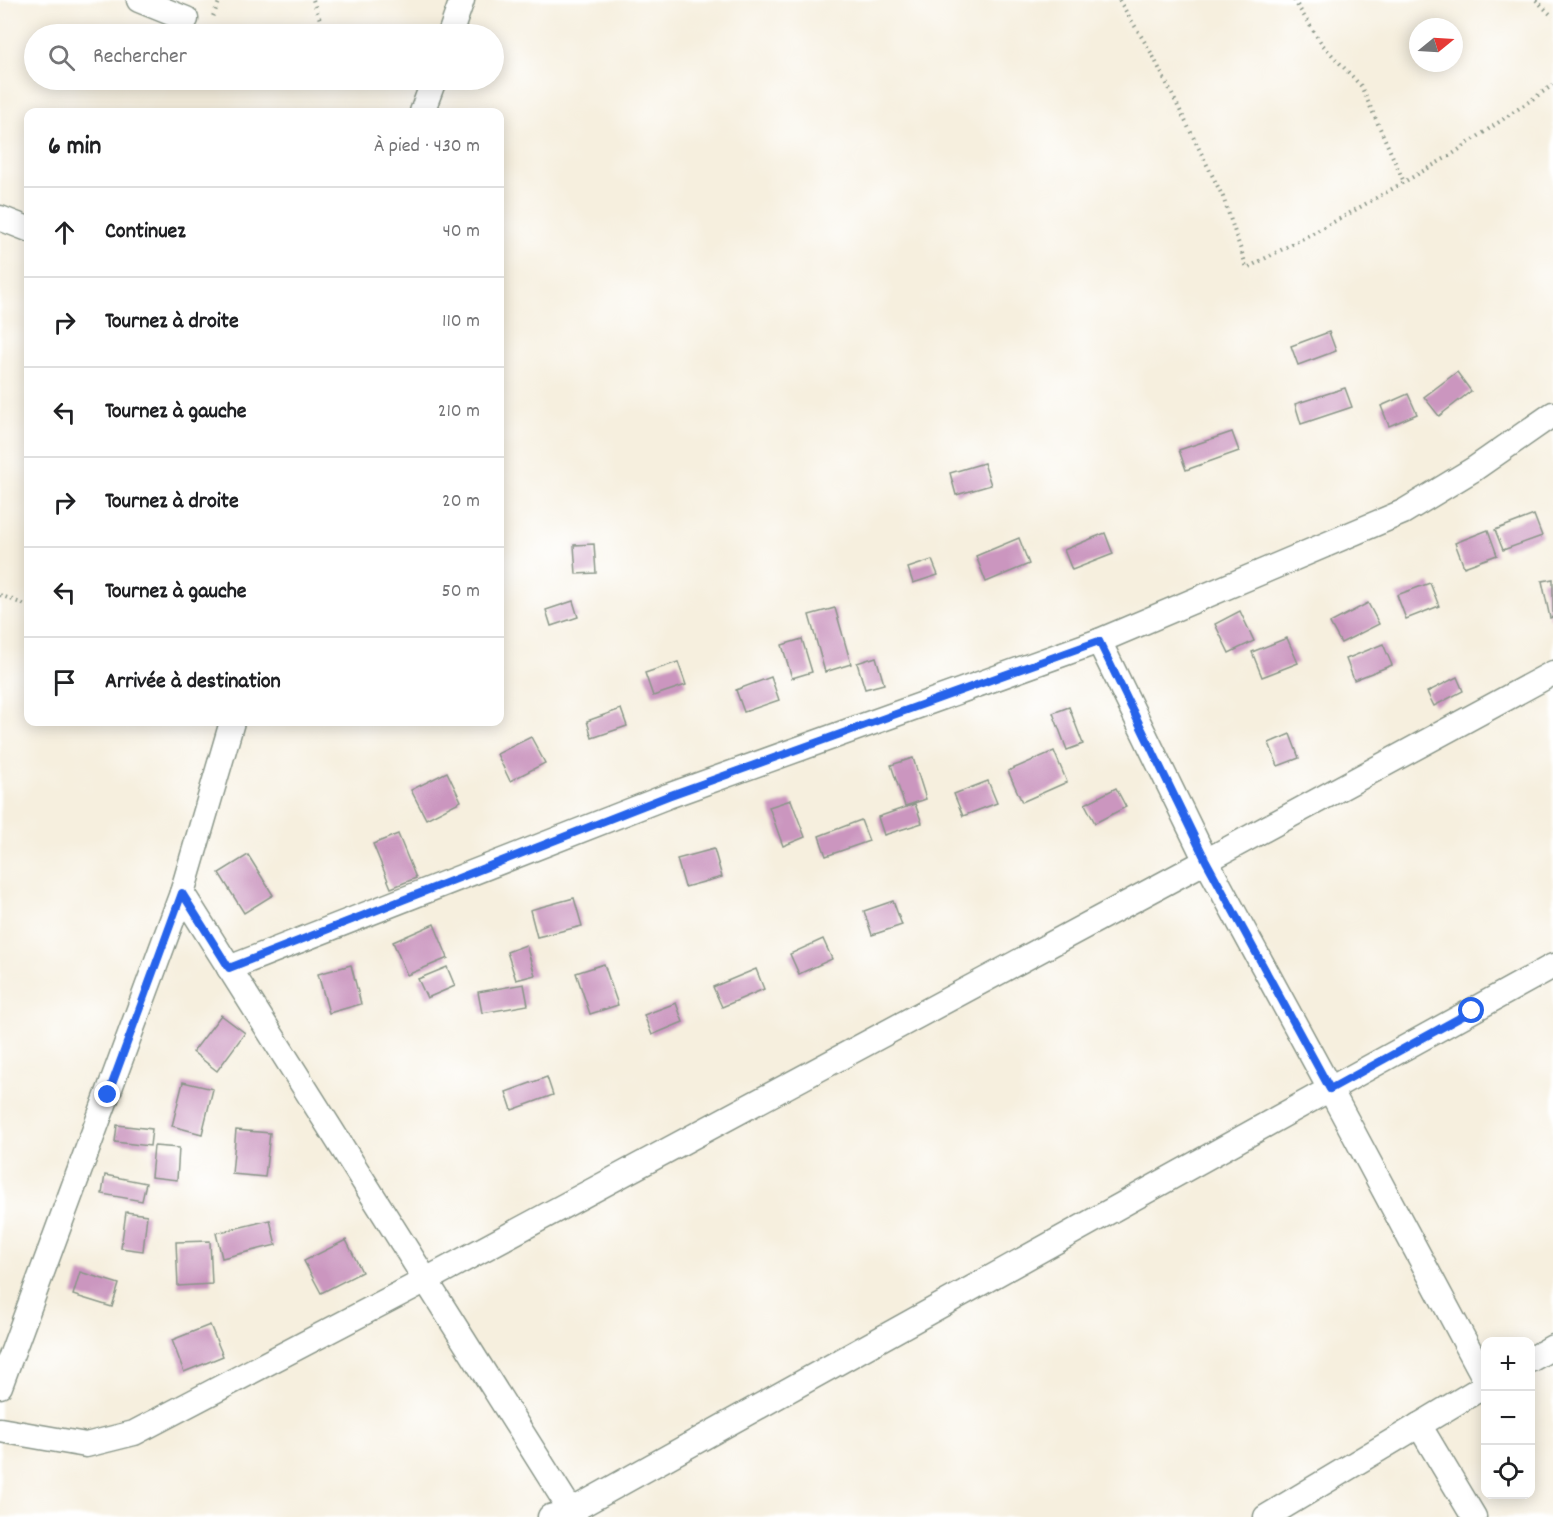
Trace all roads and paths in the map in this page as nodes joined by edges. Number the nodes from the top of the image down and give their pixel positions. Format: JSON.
{"nodes":[{"id":1,"x":139,"y":0,"type":"edge"},
{"id":2,"x":313,"y":0,"type":"edge"},
{"id":3,"x":462,"y":0,"type":"edge"},
{"id":4,"x":1119,"y":0,"type":"edge"},
{"id":5,"x":1294,"y":0,"type":"edge"},
{"id":6,"x":1536,"y":0,"type":"edge"},
{"id":7,"x":1553,"y":17,"type":"edge"},
{"id":8,"x":186,"y":19,"type":"dead end"},
{"id":9,"x":321,"y":24,"type":"edge"},
{"id":10,"x":454,"y":24,"type":"edge"},
{"id":11,"x":1553,"y":85,"type":"edge"},
{"id":12,"x":430,"y":90,"type":"edge"},
{"id":13,"x":424,"y":108,"type":"edge"},
{"id":14,"x":1404,"y":182,"type":"junction"},
{"id":15,"x":0,"y":218,"type":"edge"},
{"id":16,"x":24,"y":227,"type":"edge"},
{"id":17,"x":1553,"y":414,"type":"edge"},
{"id":18,"x":0,"y":595,"type":"edge"},
{"id":19,"x":24,"y":604,"type":"edge"},
{"id":20,"x":1099,"y":641,"type":"junction"},
{"id":21,"x":1553,"y":673,"type":"edge"},
{"id":22,"x":231,"y":726,"type":"edge"},
{"id":23,"x":1206,"y":861,"type":"junction"},
{"id":24,"x":182,"y":893,"type":"junction"},
{"id":25,"x":1553,"y":966,"type":"edge"},
{"id":26,"x":229,"y":968,"type":"junction"},
{"id":27,"x":1330,"y":1089,"type":"junction"},
{"id":28,"x":426,"y":1280,"type":"junction"},
{"id":29,"x":1553,"y":1347,"type":"edge"},
{"id":30,"x":1535,"y":1357,"type":"edge"},
{"id":31,"x":1481,"y":1375,"type":"edge"},
{"id":32,"x":0,"y":1386,"type":"edge"},
{"id":33,"x":1481,"y":1386,"type":"edge"},
{"id":34,"x":1419,"y":1425,"type":"junction"},
{"id":35,"x":0,"y":1430,"type":"edge"},
{"id":36,"x":565,"y":1515,"type":"edge"},
{"id":37,"x":1266,"y":1517,"type":"edge"},
{"id":38,"x":1474,"y":1517,"type":"edge"}],
"edges":[{"from":1,"to":8,"type":"street"},
{"from":2,"to":9,"type":"path"},
{"from":3,"to":10,"type":"street"},
{"from":4,"to":14,"type":"path"},
{"from":5,"to":14,"type":"path"},
{"from":6,"to":7,"type":"path"},
{"from":11,"to":14,"type":"path"},
{"from":12,"to":13,"type":"street"},
{"from":15,"to":16,"type":"street"},
{"from":17,"to":20,"type":"street"},
{"from":18,"to":19,"type":"path"},
{"from":20,"to":23,"type":"street"},
{"from":20,"to":26,"type":"street"},
{"from":21,"to":23,"type":"street"},
{"from":22,"to":24,"type":"street"},
{"from":23,"to":27,"type":"street"},
{"from":23,"to":28,"type":"street"},
{"from":24,"to":26,"type":"street"},
{"from":24,"to":32,"type":"street"},
{"from":25,"to":27,"type":"street"},
{"from":26,"to":28,"type":"street"},
{"from":27,"to":31,"type":"street"},
{"from":27,"to":36,"type":"street"},
{"from":28,"to":35,"type":"street"},
{"from":28,"to":36,"type":"street"},
{"from":29,"to":30,"type":"street"},
{"from":33,"to":34,"type":"street"},
{"from":34,"to":37,"type":"street"},
{"from":34,"to":38,"type":"street"}]}
